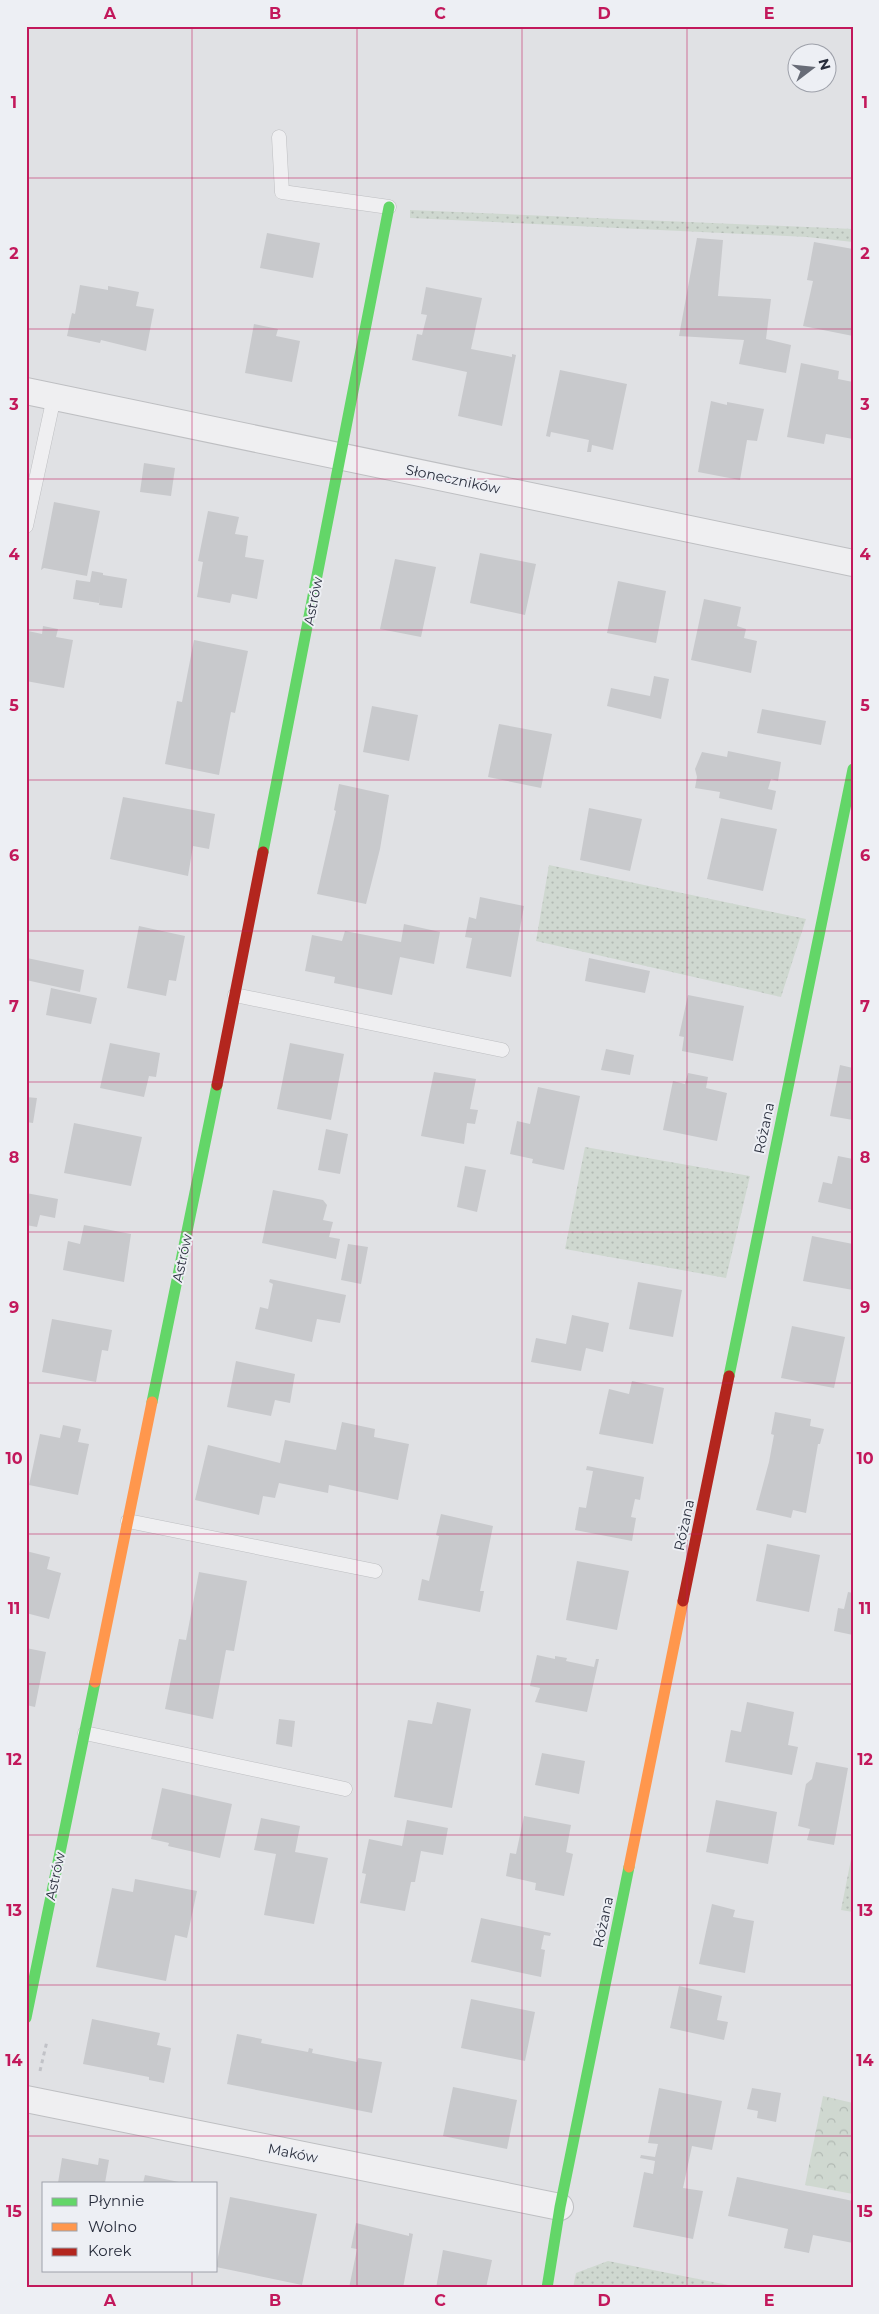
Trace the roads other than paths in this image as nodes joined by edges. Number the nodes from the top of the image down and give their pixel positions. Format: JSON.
{"nodes":[{"id":1,"x":280,"y":137,"type":"dead end"},
{"id":2,"x":389,"y":207,"type":"joint"},
{"id":3,"x":26,"y":391,"type":"edge"},
{"id":4,"x":54,"y":397,"type":"junction"},
{"id":5,"x":341,"y":456,"type":"junction"},
{"id":6,"x":26,"y":526,"type":"edge"},
{"id":7,"x":853,"y":563,"type":"edge"},
{"id":8,"x":853,"y":769,"type":"edge"},
{"id":9,"x":235,"y":995,"type":"junction"},
{"id":10,"x":502,"y":1050,"type":"dead end"},
{"id":11,"x":128,"y":1521,"type":"junction"},
{"id":12,"x":375,"y":1571,"type":"dead end"},
{"id":13,"x":85,"y":1732,"type":"junction"},
{"id":14,"x":345,"y":1789,"type":"dead end"},
{"id":15,"x":26,"y":2018,"type":"edge"},
{"id":16,"x":30,"y":2100,"type":"edge"},
{"id":17,"x":560,"y":2207,"type":"junction"},
{"id":18,"x":547,"y":2288,"type":"edge"}],
"edges":[{"from":1,"to":2,"type":"lane"},
{"from":2,"to":5,"type":"street","name":"Astrów"},
{"from":3,"to":4,"type":"street","name":"Słoneczników"},
{"from":4,"to":5,"type":"street","name":"Słoneczników"},
{"from":4,"to":6,"type":"lane"},
{"from":5,"to":7,"type":"street","name":"Słoneczników"},
{"from":5,"to":9,"type":"street","name":"Astrów"},
{"from":8,"to":17,"type":"street","name":"Różana"},
{"from":9,"to":10,"type":"lane"},
{"from":9,"to":11,"type":"street","name":"Astrów"},
{"from":11,"to":12,"type":"lane"},
{"from":11,"to":13,"type":"street","name":"Astrów"},
{"from":13,"to":14,"type":"lane"},
{"from":13,"to":15,"type":"street","name":"Astrów"},
{"from":16,"to":17,"type":"street","name":"Maków"},
{"from":17,"to":18,"type":"street","name":"Różana"}]}
